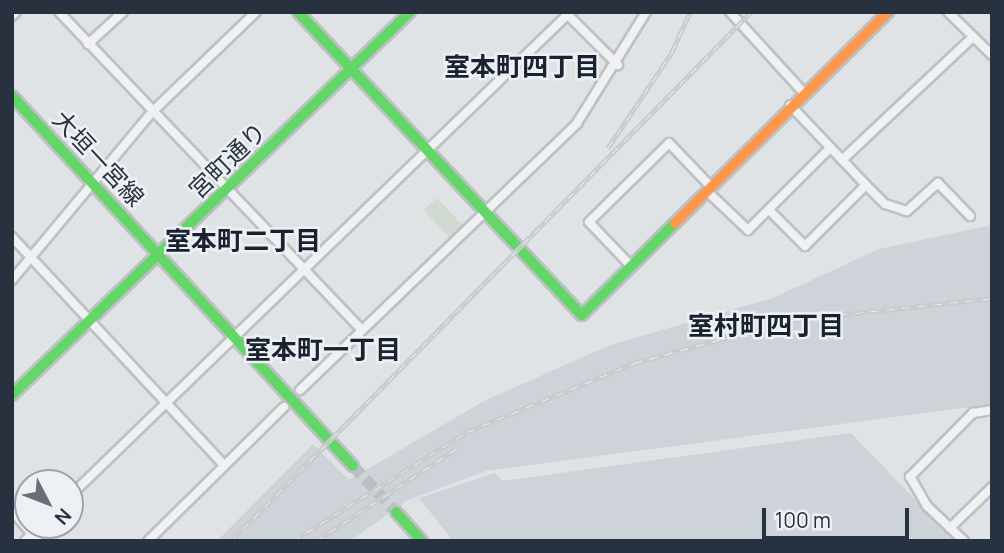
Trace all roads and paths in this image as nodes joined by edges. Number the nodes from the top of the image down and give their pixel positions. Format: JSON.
{"nodes":[{"id":1,"x":16,"y":12,"type":"edge"},
{"id":2,"x":59,"y":12,"type":"edge"},
{"id":3,"x":122,"y":12,"type":"edge"},
{"id":4,"x":256,"y":12,"type":"edge"},
{"id":5,"x":298,"y":12,"type":"edge"},
{"id":6,"x":410,"y":12,"type":"edge"},
{"id":7,"x":646,"y":12,"type":"edge"},
{"id":8,"x":730,"y":12,"type":"edge"},
{"id":9,"x":888,"y":12,"type":"edge"},
{"id":10,"x":948,"y":12,"type":"edge"},
{"id":11,"x":566,"y":13,"type":"edge"},
{"id":12,"x":12,"y":16,"type":"edge"},
{"id":13,"x":973,"y":37,"type":"junction"},
{"id":14,"x":88,"y":44,"type":"junction"},
{"id":15,"x":992,"y":55,"type":"edge"},
{"id":16,"x":618,"y":65,"type":"junction"},
{"id":17,"x":351,"y":69,"type":"junction"},
{"id":18,"x":803,"y":92,"type":"junction"},
{"id":19,"x":12,"y":96,"type":"edge"},
{"id":20,"x":790,"y":105,"type":"junction"},
{"id":21,"x":153,"y":111,"type":"junction"},
{"id":22,"x":830,"y":148,"type":"junction"},
{"id":23,"x":429,"y":150,"type":"junction"},
{"id":24,"x":842,"y":160,"type":"junction"},
{"id":25,"x":93,"y":181,"type":"junction"},
{"id":26,"x":866,"y":185,"type":"junction"},
{"id":27,"x":229,"y":188,"type":"junction"},
{"id":28,"x":709,"y":189,"type":"junction"},
{"id":29,"x":769,"y":210,"type":"junction"},
{"id":30,"x":485,"y":212,"type":"junction"},
{"id":31,"x":970,"y":216,"type":"dead end"},
{"id":32,"x":12,"y":237,"type":"edge"},
{"id":33,"x":159,"y":254,"type":"junction"},
{"id":34,"x":33,"y":259,"type":"junction"},
{"id":35,"x":632,"y":267,"type":"junction"},
{"id":36,"x":302,"y":268,"type":"junction"},
{"id":37,"x":12,"y":280,"type":"edge"},
{"id":38,"x":90,"y":321,"type":"junction"},
{"id":39,"x":361,"y":329,"type":"junction"},
{"id":40,"x":235,"y":335,"type":"junction"},
{"id":41,"x":300,"y":390,"type":"dead end"},
{"id":42,"x":12,"y":395,"type":"edge"},
{"id":43,"x":166,"y":402,"type":"junction"},
{"id":44,"x":284,"y":407,"type":"dead end"},
{"id":45,"x":992,"y":410,"type":"edge"},
{"id":46,"x":224,"y":465,"type":"junction"},
{"id":47,"x":353,"y":466,"type":"tunnel mouth"},
{"id":48,"x":84,"y":482,"type":"edge"},
{"id":49,"x":992,"y":487,"type":"edge"},
{"id":50,"x":396,"y":512,"type":"tunnel mouth"},
{"id":51,"x":950,"y":528,"type":"junction"},
{"id":52,"x":148,"y":541,"type":"edge"},
{"id":53,"x":422,"y":541,"type":"edge"},
{"id":54,"x":964,"y":541,"type":"edge"}],
"edges":[{"from":1,"to":12,"type":"street"},
{"from":2,"to":14,"type":"street"},
{"from":3,"to":14,"type":"street"},
{"from":4,"to":21,"type":"street"},
{"from":5,"to":17,"type":"street"},
{"from":6,"to":17,"type":"street","name":"宮町通り"},
{"from":7,"to":16,"type":"street"},
{"from":8,"to":18,"type":"street"},
{"from":9,"to":18,"type":"street"},
{"from":10,"to":13,"type":"street"},
{"from":11,"to":16,"type":"street"},
{"from":11,"to":23,"type":"street"},
{"from":13,"to":15,"type":"street"},
{"from":13,"to":24,"type":"street"},
{"from":14,"to":21,"type":"street"},
{"from":16,"to":30,"type":"street"},
{"from":17,"to":23,"type":"street"},
{"from":17,"to":27,"type":"street","name":"宮町通り"},
{"from":18,"to":20,"type":"street"},
{"from":19,"to":25,"type":"street","name":"大垣一宮線"},
{"from":20,"to":22,"type":"street"},
{"from":20,"to":28,"type":"street"},
{"from":21,"to":25,"type":"street"},
{"from":21,"to":27,"type":"street"},
{"from":22,"to":24,"type":"street"},
{"from":22,"to":29,"type":"street"},
{"from":23,"to":30,"type":"street"},
{"from":23,"to":36,"type":"street"},
{"from":24,"to":26,"type":"street"},
{"from":25,"to":33,"type":"street","name":"大垣一宮線"},
{"from":25,"to":34,"type":"street"},
{"from":26,"to":29,"type":"street"},
{"from":26,"to":31,"type":"street"},
{"from":27,"to":33,"type":"street","name":"宮町通り"},
{"from":27,"to":36,"type":"street"},
{"from":28,"to":29,"type":"street"},
{"from":28,"to":35,"type":"street"},
{"from":28,"to":35,"type":"street"},
{"from":30,"to":35,"type":"street"},
{"from":30,"to":39,"type":"street"},
{"from":32,"to":34,"type":"street"},
{"from":33,"to":38,"type":"street","name":"宮町通り"},
{"from":33,"to":40,"type":"street","name":"大垣一宮線"},
{"from":34,"to":37,"type":"street"},
{"from":34,"to":38,"type":"street"},
{"from":36,"to":39,"type":"street"},
{"from":36,"to":40,"type":"street"},
{"from":38,"to":42,"type":"street","name":"宮町通り"},
{"from":38,"to":43,"type":"street"},
{"from":39,"to":41,"type":"street"},
{"from":40,"to":43,"type":"street"},
{"from":40,"to":47,"type":"street","name":"大垣一宮線"},
{"from":43,"to":46,"type":"street"},
{"from":43,"to":48,"type":"street"},
{"from":44,"to":46,"type":"street"},
{"from":45,"to":51,"type":"street"},
{"from":46,"to":52,"type":"street"},
{"from":49,"to":51,"type":"street"},
{"from":50,"to":53,"type":"street"},
{"from":51,"to":54,"type":"street"}]}
